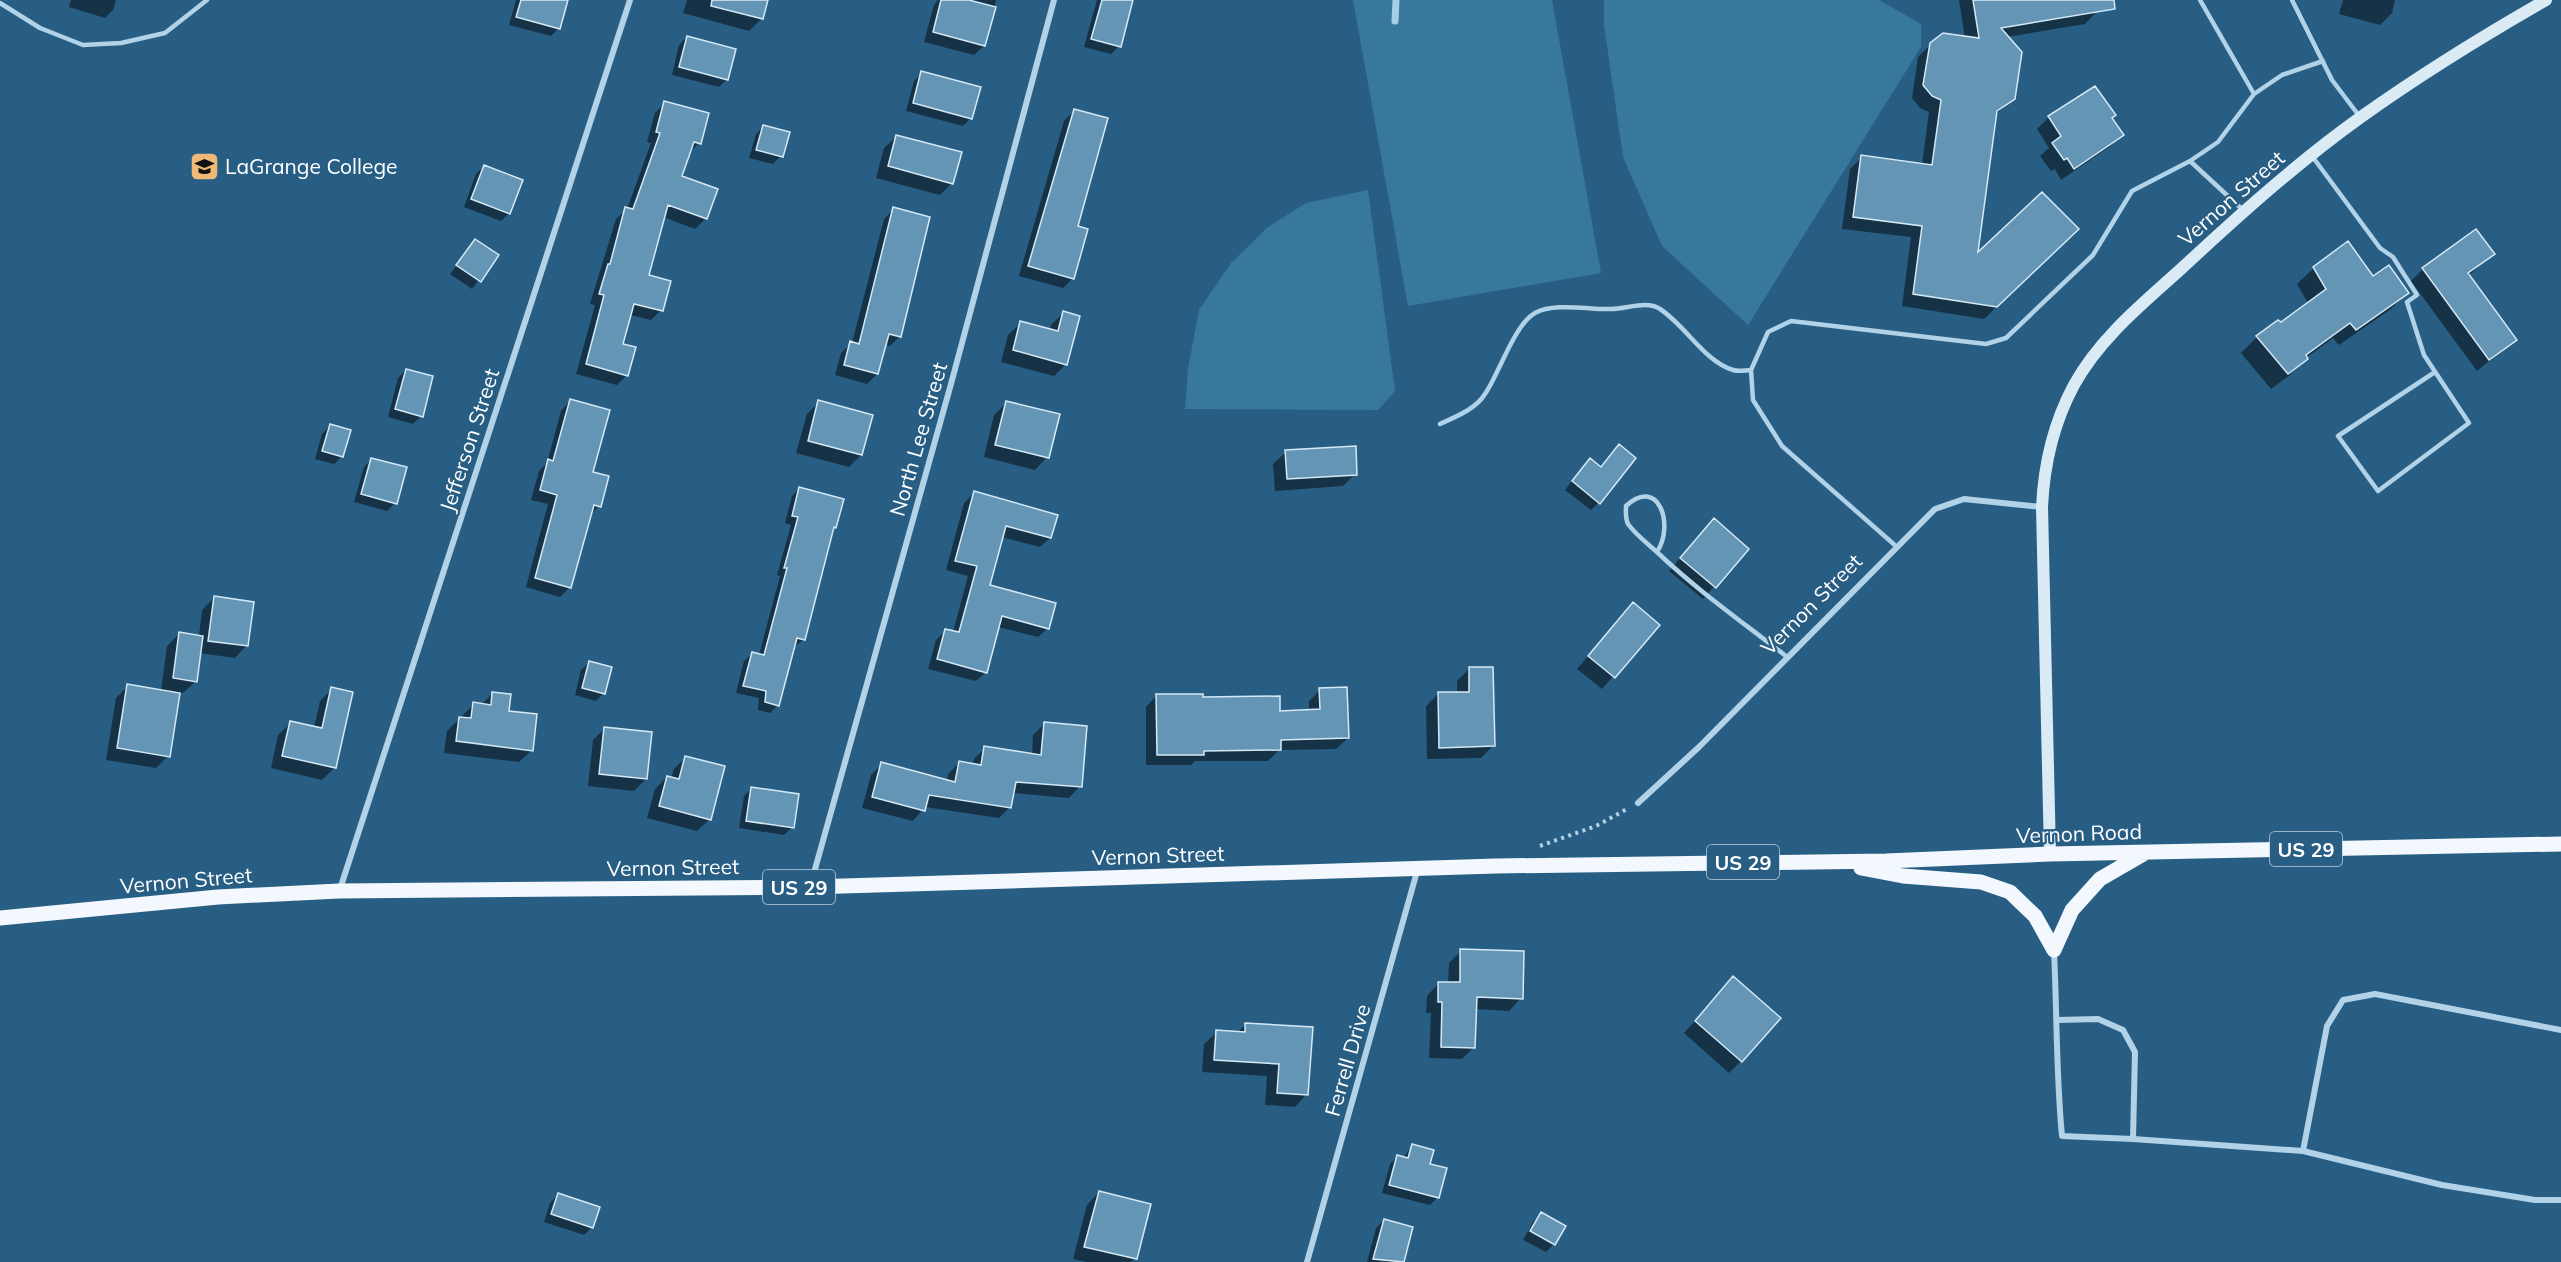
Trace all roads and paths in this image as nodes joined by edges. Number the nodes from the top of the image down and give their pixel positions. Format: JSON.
{"nodes":[{"id":1,"x":207,"y":0,"type":"edge"},
{"id":2,"x":630,"y":0,"type":"edge"},
{"id":3,"x":1054,"y":0,"type":"edge"},
{"id":4,"x":2200,"y":0,"type":"edge"},
{"id":5,"x":2292,"y":0,"type":"edge"},
{"id":6,"x":2546,"y":0,"type":"edge"},
{"id":7,"x":0,"y":3,"type":"edge"},
{"id":8,"x":2323,"y":61,"type":"junction"},
{"id":9,"x":2254,"y":94,"type":"junction"},
{"id":10,"x":2360,"y":117,"type":"junction"},
{"id":11,"x":2312,"y":156,"type":"junction"},
{"id":12,"x":2190,"y":161,"type":"junction"},
{"id":13,"x":2245,"y":212,"type":"junction"},
{"id":14,"x":1751,"y":370,"type":"junction"},
{"id":15,"x":2435,"y":372,"type":"junction"},
{"id":16,"x":1440,"y":424,"type":"dead end"},
{"id":17,"x":2042,"y":507,"type":"junction"},
{"id":18,"x":1897,"y":547,"type":"junction"},
{"id":19,"x":1657,"y":552,"type":"junction"},
{"id":20,"x":1787,"y":657,"type":"junction"},
{"id":21,"x":1638,"y":803,"type":"joint"},
{"id":22,"x":2561,"y":844,"type":"edge"},
{"id":23,"x":1529,"y":848,"type":"dead end"},
{"id":24,"x":2147,"y":852,"type":"junction"},
{"id":25,"x":2050,"y":854,"type":"junction"},
{"id":26,"x":1829,"y":862,"type":"junction"},
{"id":27,"x":1599,"y":864,"type":"joint"},
{"id":28,"x":1419,"y":868,"type":"junction"},
{"id":29,"x":810,"y":887,"type":"junction"},
{"id":30,"x":339,"y":891,"type":"junction"},
{"id":31,"x":0,"y":918,"type":"edge"},
{"id":32,"x":2054,"y":950,"type":"junction"},
{"id":33,"x":2057,"y":1020,"type":"junction"},
{"id":34,"x":2561,"y":1030,"type":"edge"},
{"id":35,"x":2133,"y":1139,"type":"junction"},
{"id":36,"x":2303,"y":1151,"type":"junction"},
{"id":37,"x":2561,"y":1200,"type":"edge"},
{"id":38,"x":1307,"y":1262,"type":"edge"}],
"edges":[{"from":1,"to":7,"type":"lane"},
{"from":2,"to":30,"type":"street","name":"Jefferson Street"},
{"from":3,"to":29,"type":"street","name":"North Lee Street"},
{"from":4,"to":9,"type":"lane"},
{"from":5,"to":8,"type":"lane"},
{"from":6,"to":10,"type":"street","name":"Vernon Street"},
{"from":8,"to":9,"type":"lane"},
{"from":8,"to":10,"type":"lane"},
{"from":9,"to":12,"type":"lane"},
{"from":10,"to":11,"type":"street","name":"Vernon Street"},
{"from":11,"to":13,"type":"street","name":"Vernon Street"},
{"from":11,"to":15,"type":"lane"},
{"from":12,"to":13,"type":"lane"},
{"from":12,"to":14,"type":"lane"},
{"from":13,"to":17,"type":"street","name":"Vernon Street"},
{"from":14,"to":16,"type":"lane"},
{"from":14,"to":18,"type":"lane"},
{"from":15,"to":15,"type":"lane"},
{"from":17,"to":18,"type":"street","name":"Vernon Street"},
{"from":17,"to":25,"type":"street","name":"Vernon Street"},
{"from":18,"to":20,"type":"street","name":"Vernon Street"},
{"from":19,"to":19,"type":"lane"},
{"from":19,"to":20,"type":"lane"},
{"from":20,"to":21,"type":"street","name":"Vernon Street"},
{"from":21,"to":23,"type":"path"},
{"from":22,"to":24,"type":"main road","name":"Vernon Road","number":"US 29"},
{"from":24,"to":25,"type":"main road","name":"Vernon Road","number":"US 29"},
{"from":24,"to":32,"type":"main road"},
{"from":25,"to":26,"type":"main road","name":"Vernon Road","number":"US 29"},
{"from":26,"to":27,"type":"main road","name":"Vernon Road","number":"US 29"},
{"from":26,"to":32,"type":"main road"},
{"from":27,"to":28,"type":"main road","name":"Vernon Street","number":"US 29"},
{"from":28,"to":29,"type":"main road","name":"Vernon Street","number":"US 29"},
{"from":28,"to":38,"type":"street","name":"Ferrell Drive"},
{"from":29,"to":30,"type":"main road","name":"Vernon Street","number":"US 29"},
{"from":30,"to":31,"type":"main road","name":"Vernon Street","number":"US 29"},
{"from":32,"to":33,"type":"street"},
{"from":33,"to":35,"type":"street"},
{"from":33,"to":35,"type":"street"},
{"from":34,"to":36,"type":"street"},
{"from":35,"to":36,"type":"street"},
{"from":36,"to":37,"type":"street"}]}
